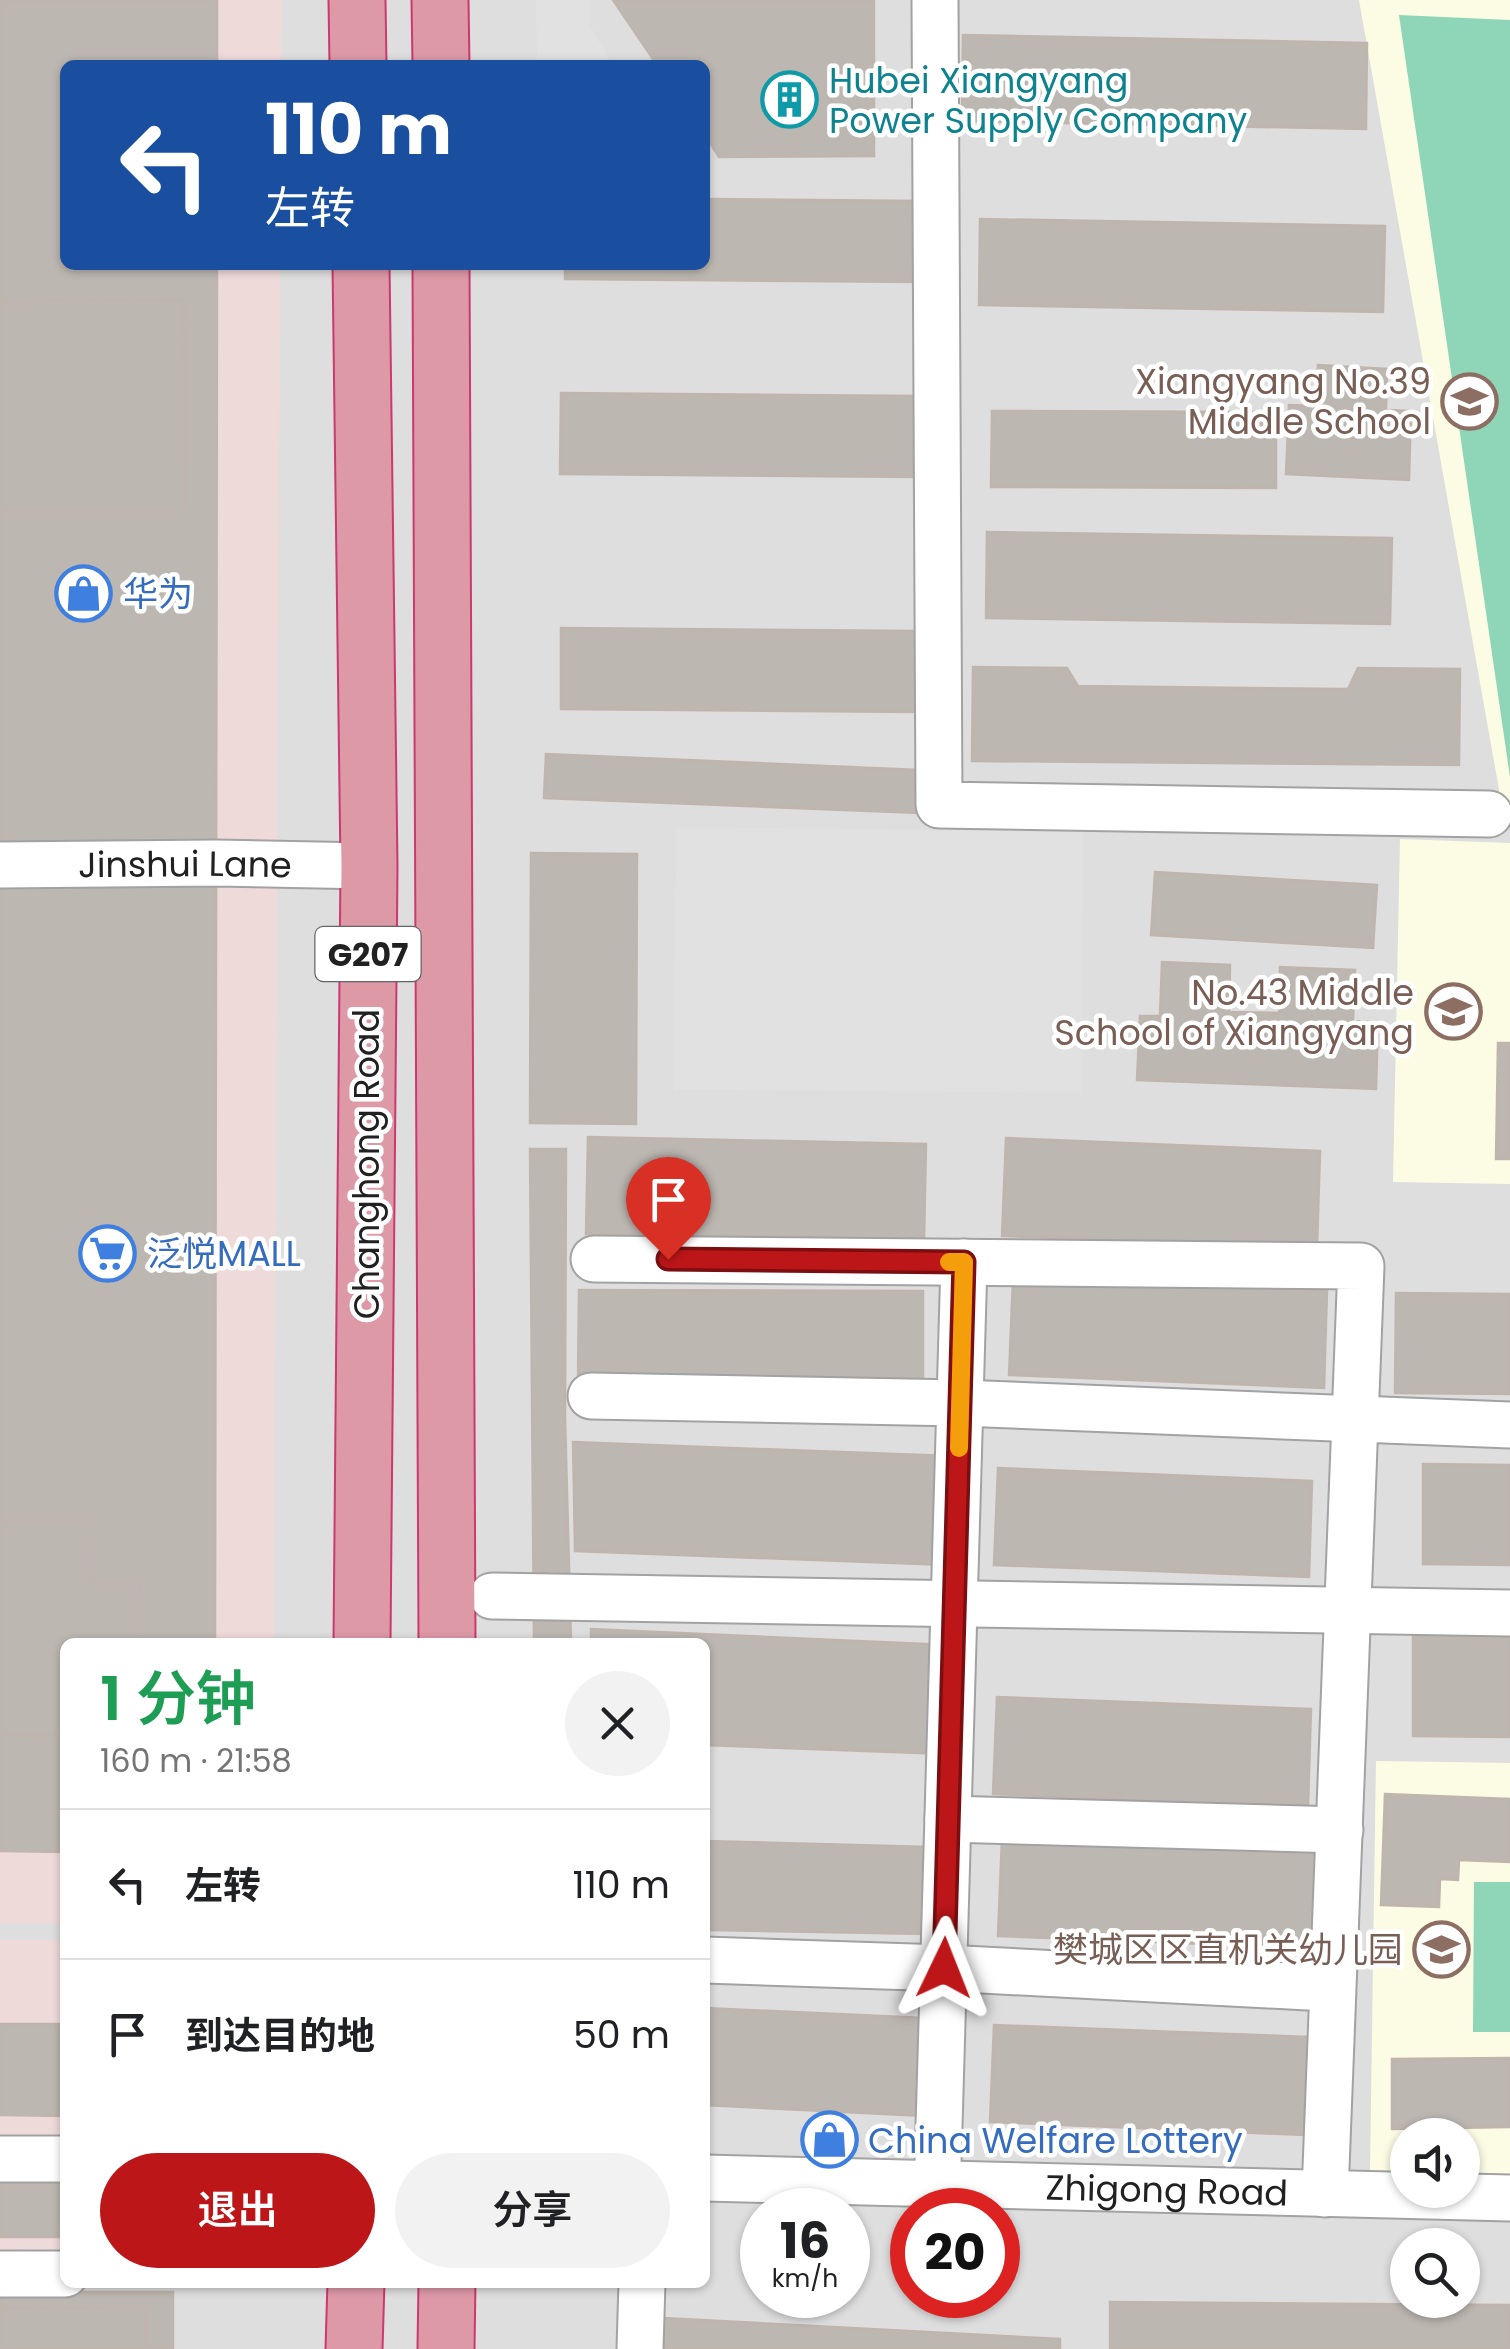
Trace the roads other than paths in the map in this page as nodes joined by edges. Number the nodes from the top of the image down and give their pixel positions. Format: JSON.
{"nodes":[{"id":1,"x":357,"y":0,"type":"edge"},
{"id":2,"x":440,"y":0,"type":"edge"},
{"id":3,"x":935,"y":0,"type":"edge"},
{"id":4,"x":358,"y":60,"type":"edge"},
{"id":5,"x":441,"y":60,"type":"edge"},
{"id":6,"x":360,"y":270,"type":"edge"},
{"id":7,"x":442,"y":270,"type":"edge"},
{"id":8,"x":1489,"y":814,"type":"dead end"},
{"id":9,"x":0,"y":865,"type":"edge"},
{"id":10,"x":369,"y":866,"type":"junction"},
{"id":11,"x":594,"y":1258,"type":"dead end"},
{"id":12,"x":964,"y":1262,"type":"junction"},
{"id":13,"x":591,"y":1396,"type":"dead end"},
{"id":14,"x":960,"y":1404,"type":"junction"},
{"id":15,"x":1355,"y":1420,"type":"junction"},
{"id":16,"x":1510,"y":1425,"type":"edge"},
{"id":17,"x":492,"y":1596,"type":"dead end"},
{"id":18,"x":955,"y":1604,"type":"junction"},
{"id":19,"x":1348,"y":1610,"type":"junction"},
{"id":20,"x":1510,"y":1613,"type":"edge"},
{"id":21,"x":362,"y":1638,"type":"edge"},
{"id":22,"x":447,"y":1638,"type":"edge"},
{"id":23,"x":948,"y":1819,"type":"junction"},
{"id":24,"x":1340,"y":1830,"type":"junction"},
{"id":25,"x":710,"y":1960,"type":"edge"},
{"id":26,"x":944,"y":1968,"type":"junction"},
{"id":27,"x":1308,"y":1987,"type":"dead end"},
{"id":28,"x":0,"y":2159,"type":"edge"},
{"id":29,"x":60,"y":2159,"type":"edge"},
{"id":30,"x":938,"y":2160,"type":"dead end"},
{"id":31,"x":710,"y":2178,"type":"edge"},
{"id":32,"x":1324,"y":2194,"type":"junction"},
{"id":33,"x":1510,"y":2198,"type":"edge"},
{"id":34,"x":0,"y":2274,"type":"edge"},
{"id":35,"x":60,"y":2274,"type":"edge"},
{"id":36,"x":356,"y":2288,"type":"edge"},
{"id":37,"x":447,"y":2288,"type":"edge"},
{"id":38,"x":642,"y":2288,"type":"edge"},
{"id":39,"x":354,"y":2349,"type":"edge"},
{"id":40,"x":446,"y":2349,"type":"edge"},
{"id":41,"x":640,"y":2349,"type":"edge"}],
"edges":[{"from":1,"to":4,"type":"highway"},
{"from":2,"to":5,"type":"highway"},
{"from":3,"to":8,"type":"street"},
{"from":6,"to":10,"type":"highway","name":"Changhong Road","number":"G207"},
{"from":7,"to":22,"type":"highway","number":"G207"},
{"from":9,"to":10,"type":"street","name":"Jinshui Lane"},
{"from":10,"to":21,"type":"highway","name":"Changhong Road","number":"G207"},
{"from":11,"to":12,"type":"street"},
{"from":12,"to":14,"type":"street"},
{"from":12,"to":15,"type":"street"},
{"from":13,"to":14,"type":"street"},
{"from":14,"to":15,"type":"street"},
{"from":14,"to":18,"type":"street"},
{"from":15,"to":16,"type":"street"},
{"from":15,"to":19,"type":"street"},
{"from":17,"to":18,"type":"street"},
{"from":18,"to":19,"type":"street"},
{"from":18,"to":23,"type":"street"},
{"from":19,"to":20,"type":"street"},
{"from":19,"to":24,"type":"street"},
{"from":23,"to":24,"type":"street"},
{"from":23,"to":26,"type":"street"},
{"from":24,"to":32,"type":"street"},
{"from":25,"to":26,"type":"street"},
{"from":26,"to":27,"type":"street"},
{"from":26,"to":30,"type":"street"},
{"from":28,"to":29,"type":"street"},
{"from":31,"to":32,"type":"street","name":"Zhigong Road"},
{"from":32,"to":33,"type":"street","name":"Zhigong Road"},
{"from":34,"to":35,"type":"street"},
{"from":36,"to":39,"type":"highway"},
{"from":37,"to":40,"type":"highway"},
{"from":38,"to":41,"type":"street"}]}
